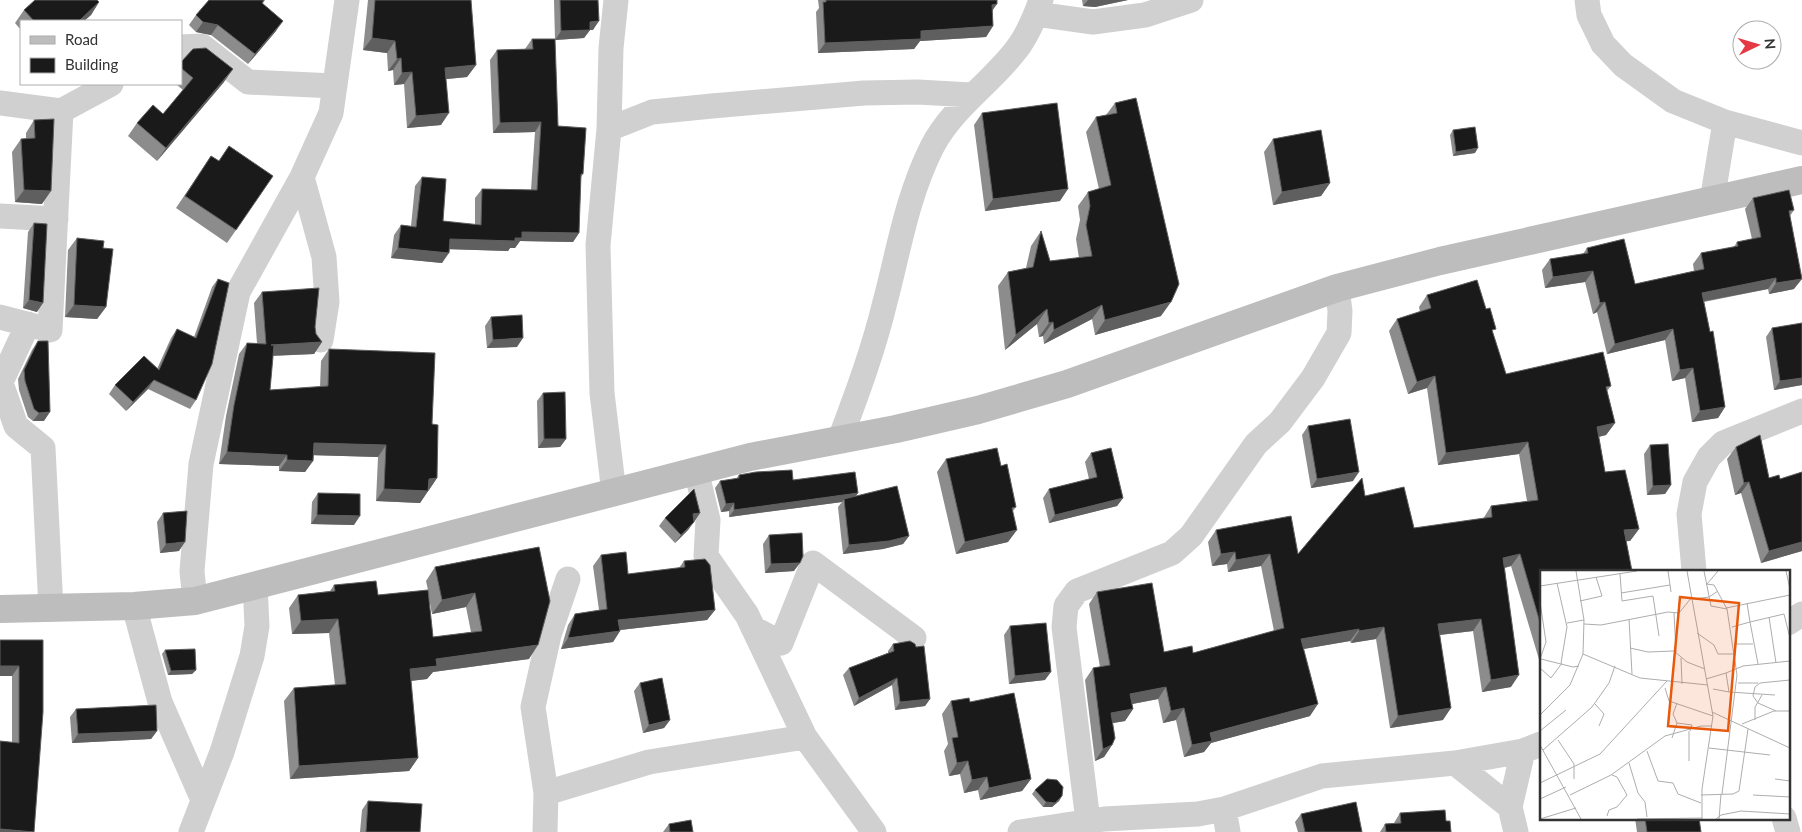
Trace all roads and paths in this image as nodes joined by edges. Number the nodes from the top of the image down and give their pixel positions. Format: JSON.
{"nodes":[{"id":1,"x":347,"y":0,"type":"edge"},
{"id":2,"x":616,"y":0,"type":"edge"},
{"id":3,"x":1191,"y":0,"type":"edge"},
{"id":4,"x":1587,"y":0,"type":"edge"},
{"id":5,"x":1039,"y":7,"type":"edge"},
{"id":6,"x":182,"y":47,"type":"edge"},
{"id":7,"x":109,"y":85,"type":"edge"},
{"id":8,"x":334,"y":86,"type":"junction"},
{"id":9,"x":971,"y":95,"type":"junction"},
{"id":10,"x":0,"y":104,"type":"edge"},
{"id":11,"x":61,"y":111,"type":"junction"},
{"id":12,"x":1725,"y":122,"type":"junction"},
{"id":13,"x":609,"y":129,"type":"junction"},
{"id":14,"x":1802,"y":143,"type":"edge"},
{"id":15,"x":302,"y":177,"type":"junction"},
{"id":16,"x":1801,"y":187,"type":"edge"},
{"id":17,"x":1712,"y":201,"type":"junction"},
{"id":18,"x":0,"y":216,"type":"edge"},
{"id":19,"x":56,"y":219,"type":"junction"},
{"id":20,"x":1337,"y":288,"type":"junction"},
{"id":21,"x":0,"y":316,"type":"edge"},
{"id":22,"x":28,"y":324,"type":"junction"},
{"id":23,"x":321,"y":340,"type":"edge"},
{"id":24,"x":0,"y":381,"type":"edge"},
{"id":25,"x":1802,"y":411,"type":"edge"},
{"id":26,"x":840,"y":438,"type":"junction"},
{"id":27,"x":696,"y":470,"type":"junction"},
{"id":28,"x":614,"y":493,"type":"junction"},
{"id":29,"x":1694,"y":570,"type":"edge"},
{"id":30,"x":568,"y":579,"type":"dead end"},
{"id":31,"x":255,"y":585,"type":"junction"},
{"id":32,"x":195,"y":601,"type":"junction"},
{"id":33,"x":134,"y":606,"type":"junction"},
{"id":34,"x":0,"y":609,"type":"edge"},
{"id":35,"x":51,"y":609,"type":"junction"},
{"id":36,"x":1802,"y":614,"type":"edge"},
{"id":37,"x":1790,"y":622,"type":"edge"},
{"id":38,"x":753,"y":628,"type":"junction"},
{"id":39,"x":914,"y":638,"type":"dead end"},
{"id":40,"x":805,"y":737,"type":"junction"},
{"id":41,"x":1532,"y":748,"type":"edge"},
{"id":42,"x":1455,"y":763,"type":"junction"},
{"id":43,"x":546,"y":794,"type":"junction"},
{"id":44,"x":203,"y":800,"type":"junction"},
{"id":45,"x":1510,"y":807,"type":"junction"},
{"id":46,"x":1226,"y":820,"type":"edge"},
{"id":47,"x":1088,"y":821,"type":"junction"},
{"id":48,"x":191,"y":832,"type":"edge"},
{"id":49,"x":545,"y":832,"type":"edge"},
{"id":50,"x":874,"y":832,"type":"edge"},
{"id":51,"x":1020,"y":832,"type":"edge"},
{"id":52,"x":1516,"y":832,"type":"edge"}],
"edges":[{"from":1,"to":8,"type":"street"},
{"from":2,"to":13,"type":"street"},
{"from":3,"to":5,"type":"street"},
{"from":4,"to":12,"type":"street"},
{"from":5,"to":9,"type":"street"},
{"from":6,"to":8,"type":"street"},
{"from":7,"to":11,"type":"street"},
{"from":8,"to":15,"type":"street"},
{"from":9,"to":13,"type":"street"},
{"from":9,"to":26,"type":"street"},
{"from":10,"to":11,"type":"street"},
{"from":11,"to":19,"type":"street"},
{"from":12,"to":14,"type":"street"},
{"from":12,"to":17,"type":"street"},
{"from":13,"to":28,"type":"street"},
{"from":15,"to":23,"type":"street"},
{"from":15,"to":32,"type":"street"},
{"from":16,"to":17,"type":"street"},
{"from":17,"to":20,"type":"street"},
{"from":18,"to":19,"type":"street"},
{"from":19,"to":22,"type":"street"},
{"from":20,"to":26,"type":"street"},
{"from":20,"to":47,"type":"street"},
{"from":21,"to":22,"type":"street"},
{"from":22,"to":24,"type":"street"},
{"from":24,"to":35,"type":"street"},
{"from":25,"to":29,"type":"street"},
{"from":26,"to":27,"type":"street"},
{"from":27,"to":28,"type":"street"},
{"from":27,"to":38,"type":"street"},
{"from":28,"to":31,"type":"street"},
{"from":30,"to":43,"type":"street"},
{"from":31,"to":32,"type":"street"},
{"from":31,"to":44,"type":"street"},
{"from":32,"to":33,"type":"street"},
{"from":33,"to":35,"type":"street"},
{"from":33,"to":44,"type":"street"},
{"from":34,"to":35,"type":"street"},
{"from":36,"to":37,"type":"street"},
{"from":38,"to":39,"type":"street"},
{"from":38,"to":40,"type":"street"},
{"from":40,"to":43,"type":"street"},
{"from":40,"to":50,"type":"street"},
{"from":41,"to":42,"type":"street"},
{"from":41,"to":45,"type":"street"},
{"from":42,"to":45,"type":"street"},
{"from":42,"to":46,"type":"street"},
{"from":43,"to":49,"type":"street"},
{"from":44,"to":48,"type":"street"},
{"from":45,"to":52,"type":"street"},
{"from":46,"to":47,"type":"street"},
{"from":47,"to":51,"type":"street"}]}
